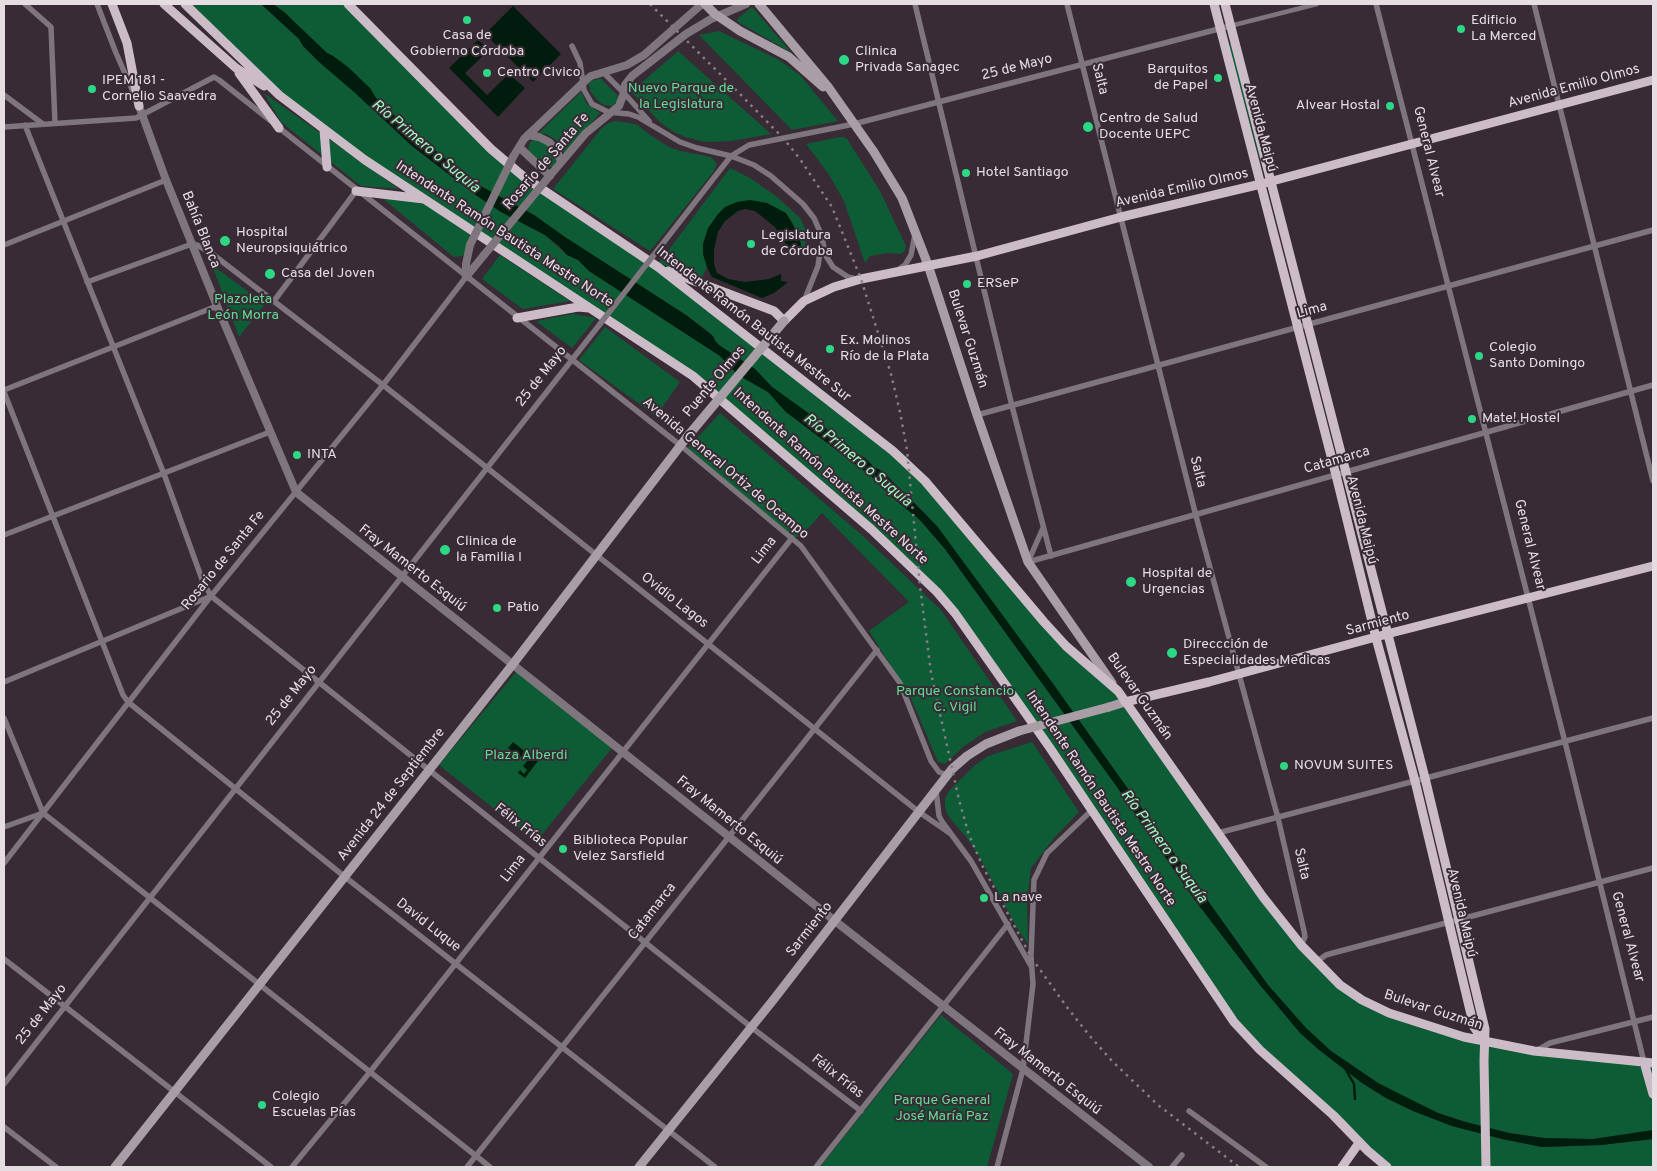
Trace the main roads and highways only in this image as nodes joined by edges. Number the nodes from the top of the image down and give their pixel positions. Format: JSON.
{"nodes":[{"id":1,"x":112,"y":4,"type":"edge"},
{"id":2,"x":164,"y":4,"type":"edge"},
{"id":3,"x":185,"y":4,"type":"edge"},
{"id":4,"x":348,"y":4,"type":"edge"},
{"id":5,"x":704,"y":4,"type":"edge"},
{"id":6,"x":759,"y":4,"type":"edge"},
{"id":7,"x":1214,"y":4,"type":"edge"},
{"id":8,"x":1225,"y":4,"type":"edge"},
{"id":9,"x":236,"y":68,"type":"junction"},
{"id":10,"x":1653,"y":80,"type":"edge"},
{"id":11,"x":279,"y":95,"type":"junction"},
{"id":12,"x":835,"y":99,"type":"junction"},
{"id":13,"x":139,"y":106,"type":"road end"},
{"id":14,"x":279,"y":128,"type":"road end"},
{"id":15,"x":324,"y":130,"type":"junction"},
{"id":16,"x":327,"y":167,"type":"road end"},
{"id":17,"x":1265,"y":183,"type":"junction"},
{"id":18,"x":356,"y":191,"type":"road end"},
{"id":19,"x":426,"y":200,"type":"junction"},
{"id":20,"x":928,"y":265,"type":"junction"},
{"id":21,"x":658,"y":267,"type":"junction"},
{"id":22,"x":594,"y":310,"type":"junction"},
{"id":23,"x":517,"y":318,"type":"road end"},
{"id":24,"x":784,"y":321,"type":"junction"},
{"id":25,"x":687,"y":437,"type":"joint"},
{"id":26,"x":1340,"y":473,"type":"junction"},
{"id":27,"x":1653,"y":566,"type":"edge"},
{"id":28,"x":1387,"y":634,"type":"junction"},
{"id":29,"x":1376,"y":638,"type":"junction"},
{"id":30,"x":1118,"y":692,"type":"junction"},
{"id":31,"x":1125,"y":702,"type":"junction"},
{"id":32,"x":1484,"y":1042,"type":"junction"},
{"id":33,"x":1649,"y":1062,"type":"edge"},
{"id":34,"x":1653,"y":1093,"type":"edge"},
{"id":35,"x":1359,"y":1143,"type":"junction"},
{"id":36,"x":116,"y":1167,"type":"edge"},
{"id":37,"x":638,"y":1167,"type":"edge"},
{"id":38,"x":1342,"y":1167,"type":"edge"},
{"id":39,"x":1387,"y":1167,"type":"edge"},
{"id":40,"x":1486,"y":1167,"type":"edge"}],
"edges":[{"from":1,"to":13,"type":"main road"},
{"from":2,"to":9,"type":"main road"},
{"from":3,"to":11,"type":"main road","name":"Intendente Ramón Bautista Mestre Norte"},
{"from":4,"to":21,"type":"main road","name":"Intendente Ramón Bautista Mestre Sur"},
{"from":5,"to":12,"type":"main road","name":"Bulevar Guzmán"},
{"from":6,"to":12,"type":"main road","name":"Bulevar Guzmán"},
{"from":7,"to":17,"type":"main road","name":"Avenida Maipú"},
{"from":8,"to":17,"type":"main road","name":"Avenida Maipú"},
{"from":9,"to":11,"type":"main road"},
{"from":9,"to":14,"type":"main road"},
{"from":10,"to":17,"type":"main road","name":"Avenida Emilio Olmos"},
{"from":11,"to":15,"type":"main road","name":"Intendente Ramón Bautista Mestre Norte"},
{"from":12,"to":20,"type":"main road","name":"Bulevar Guzmán"},
{"from":15,"to":16,"type":"main road"},
{"from":15,"to":19,"type":"main road","name":"Intendente Ramón Bautista Mestre Norte"},
{"from":17,"to":20,"type":"main road","name":"Avenida Emilio Olmos"},
{"from":17,"to":26,"type":"main road","name":"Avenida Maipú"},
{"from":18,"to":19,"type":"main road"},
{"from":19,"to":22,"type":"main road","name":"Intendente Ramón Bautista Mestre Norte"},
{"from":20,"to":24,"type":"main road","name":"Avenida Emilio Olmos"},
{"from":20,"to":30,"type":"main road","name":"Bulevar Guzmán"},
{"from":21,"to":24,"type":"main road"},
{"from":21,"to":30,"type":"main road","name":"Intendente Ramón Bautista Mestre Sur"},
{"from":22,"to":23,"type":"main road"},
{"from":22,"to":35,"type":"main road","name":"Intendente Ramón Bautista Mestre Norte"},
{"from":24,"to":25,"type":"main road","name":"Puente Olmos","bridge":true},
{"from":25,"to":36,"type":"main road","name":"Avenida 24 de Septiembre"},
{"from":26,"to":28,"type":"main road","name":"Avenida Maipú"},
{"from":26,"to":29,"type":"main road","name":"Avenida Maipú"},
{"from":27,"to":28,"type":"main road","name":"Sarmiento"},
{"from":28,"to":29,"type":"main road","name":"Sarmiento"},
{"from":28,"to":32,"type":"main road","name":"Avenida Maipú"},
{"from":29,"to":31,"type":"main road","name":"Sarmiento"},
{"from":29,"to":32,"type":"main road","name":"Avenida Maipú"},
{"from":30,"to":31,"type":"main road","name":"Bulevar Guzmán"},
{"from":31,"to":32,"type":"main road","name":"Bulevar Guzmán"},
{"from":31,"to":37,"type":"main road","name":"Sarmiento","bridge":true},
{"from":32,"to":33,"type":"main road","name":"Bulevar Guzmán"},
{"from":32,"to":40,"type":"main road","name":"Avenida Maipú"},
{"from":33,"to":34,"type":"main road","name":"General Alvear"},
{"from":35,"to":38,"type":"main road"},
{"from":35,"to":39,"type":"main road","name":"Intendente Ramón Bautista Mestre Norte"}]}
